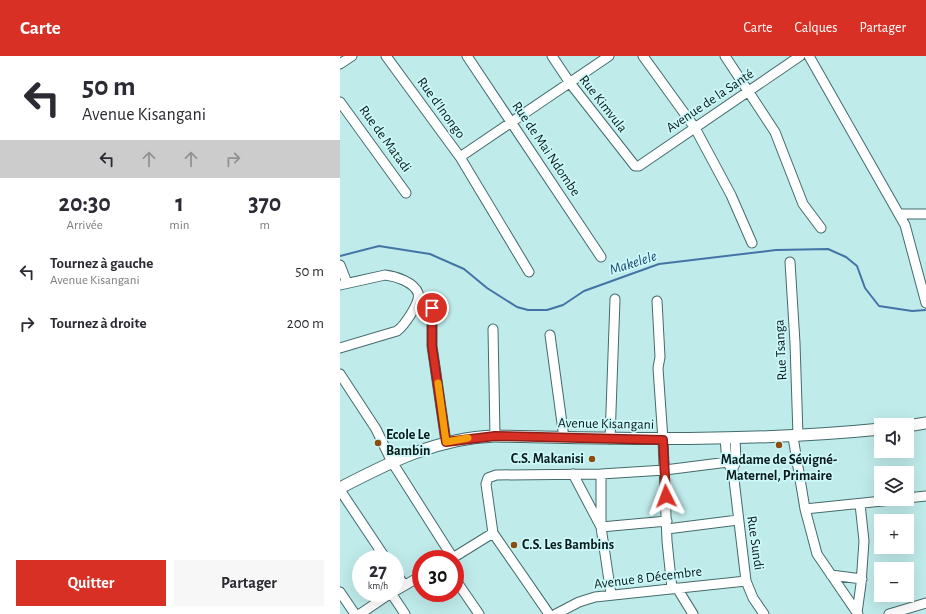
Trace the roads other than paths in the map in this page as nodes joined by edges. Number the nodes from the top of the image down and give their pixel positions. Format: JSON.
{"nodes":[{"id":1,"x":352,"y":56,"type":"edge"},
{"id":2,"x":386,"y":56,"type":"edge"},
{"id":3,"x":467,"y":56,"type":"edge"},
{"id":4,"x":552,"y":56,"type":"edge"},
{"id":5,"x":609,"y":56,"type":"edge"},
{"id":6,"x":643,"y":56,"type":"edge"},
{"id":7,"x":725,"y":56,"type":"edge"},
{"id":8,"x":800,"y":56,"type":"edge"},
{"id":9,"x":809,"y":56,"type":"edge"},
{"id":10,"x":340,"y":64,"type":"edge"},
{"id":11,"x":570,"y":83,"type":"junction"},
{"id":12,"x":749,"y":91,"type":"junction"},
{"id":13,"x":340,"y":102,"type":"edge"},
{"id":14,"x":512,"y":122,"type":"junction"},
{"id":15,"x":695,"y":128,"type":"junction"},
{"id":16,"x":460,"y":158,"type":"junction"},
{"id":17,"x":635,"y":166,"type":"joint"},
{"id":18,"x":406,"y":193,"type":"dead end"},
{"id":19,"x":899,"y":214,"type":"junction"},
{"id":20,"x":926,"y":214,"type":"edge"},
{"id":21,"x":821,"y":228,"type":"dead end"},
{"id":22,"x":752,"y":243,"type":"dead end"},
{"id":23,"x":601,"y":257,"type":"dead end"},
{"id":24,"x":790,"y":262,"type":"dead end"},
{"id":25,"x":340,"y":265,"type":"edge"},
{"id":26,"x":529,"y":272,"type":"dead end"},
{"id":27,"x":343,"y":284,"type":"edge"},
{"id":28,"x":615,"y":299,"type":"dead end"},
{"id":29,"x":657,"y":301,"type":"dead end"},
{"id":30,"x":926,"y":303,"type":"edge"},
{"id":31,"x":432,"y":308,"type":"dead end"},
{"id":32,"x":493,"y":329,"type":"dead end"},
{"id":33,"x":550,"y":335,"type":"dead end"},
{"id":34,"x":340,"y":348,"type":"edge"},
{"id":35,"x":340,"y":374,"type":"edge"},
{"id":36,"x":926,"y":423,"type":"edge"},
{"id":37,"x":914,"y":425,"type":"edge"},
{"id":38,"x":874,"y":430,"type":"edge"},
{"id":39,"x":495,"y":436,"type":"junction"},
{"id":40,"x":796,"y":436,"type":"junction"},
{"id":41,"x":564,"y":438,"type":"junction"},
{"id":42,"x":730,"y":438,"type":"junction"},
{"id":43,"x":610,"y":440,"type":"junction"},
{"id":44,"x":663,"y":440,"type":"junction"},
{"id":45,"x":446,"y":442,"type":"junction"},
{"id":46,"x":732,"y":461,"type":"junction"},
{"id":47,"x":392,"y":462,"type":"junction"},
{"id":48,"x":665,"y":470,"type":"junction"},
{"id":49,"x":573,"y":474,"type":"junction"},
{"id":50,"x":601,"y":474,"type":"junction"},
{"id":51,"x":340,"y":489,"type":"edge"},
{"id":52,"x":926,"y":496,"type":"edge"},
{"id":53,"x":914,"y":497,"type":"edge"},
{"id":54,"x":874,"y":502,"type":"edge"},
{"id":55,"x":860,"y":504,"type":"junction"},
{"id":56,"x":805,"y":509,"type":"junction"},
{"id":57,"x":738,"y":520,"type":"junction"},
{"id":58,"x":667,"y":525,"type":"junction"},
{"id":59,"x":601,"y":527,"type":"junction"},
{"id":60,"x":493,"y":534,"type":"junction"},
{"id":61,"x":380,"y":550,"type":"edge"},
{"id":62,"x":447,"y":550,"type":"edge"},
{"id":63,"x":464,"y":551,"type":"edge"},
{"id":64,"x":831,"y":575,"type":"junction"},
{"id":65,"x":862,"y":579,"type":"junction"},
{"id":66,"x":412,"y":581,"type":"edge"},
{"id":67,"x":746,"y":581,"type":"junction"},
{"id":68,"x":404,"y":585,"type":"edge"},
{"id":69,"x":674,"y":588,"type":"junction"},
{"id":70,"x":340,"y":592,"type":"edge"},
{"id":71,"x":464,"y":592,"type":"edge"},
{"id":72,"x":611,"y":594,"type":"junction"},
{"id":73,"x":378,"y":602,"type":"edge"},
{"id":74,"x":397,"y":602,"type":"edge"},
{"id":75,"x":926,"y":603,"type":"edge"},
{"id":76,"x":562,"y":613,"type":"edge"},
{"id":77,"x":857,"y":613,"type":"edge"},
{"id":78,"x":355,"y":614,"type":"edge"},
{"id":79,"x":360,"y":614,"type":"edge"},
{"id":80,"x":405,"y":614,"type":"edge"},
{"id":81,"x":479,"y":614,"type":"edge"},
{"id":82,"x":549,"y":614,"type":"edge"},
{"id":83,"x":693,"y":614,"type":"edge"},
{"id":84,"x":764,"y":614,"type":"edge"},
{"id":85,"x":889,"y":614,"type":"edge"}],
"edges":[{"from":1,"to":10,"type":"street"},
{"from":2,"to":16,"type":"street","name":"Rue d'Inongo"},
{"from":3,"to":14,"type":"street","name":"Rue de Mai Ndombe"},
{"from":4,"to":11,"type":"street","name":"Rue Kimvula"},
{"from":5,"to":11,"type":"street"},
{"from":6,"to":15,"type":"street"},
{"from":7,"to":12,"type":"street"},
{"from":8,"to":12,"type":"street","name":"Avenue de la Santé"},
{"from":9,"to":19,"type":"street"},
{"from":11,"to":14,"type":"street"},
{"from":11,"to":17,"type":"street","name":"Rue Kimvula"},
{"from":12,"to":15,"type":"street","name":"Avenue de la Santé"},
{"from":12,"to":21,"type":"street"},
{"from":13,"to":18,"type":"street","name":"Rue de Matadi"},
{"from":14,"to":16,"type":"street"},
{"from":14,"to":23,"type":"street","name":"Rue de Mai Ndombe"},
{"from":15,"to":17,"type":"street","name":"Avenue de la Santé"},
{"from":15,"to":22,"type":"street"},
{"from":16,"to":26,"type":"street","name":"Rue d'Inongo"},
{"from":19,"to":20,"type":"street"},
{"from":19,"to":30,"type":"street"},
{"from":24,"to":40,"type":"street","name":"Rue Tsanga"},
{"from":25,"to":27,"type":"street"},
{"from":27,"to":34,"type":"street"},
{"from":28,"to":43,"type":"street"},
{"from":29,"to":44,"type":"street"},
{"from":31,"to":45,"type":"street"},
{"from":32,"to":39,"type":"street"},
{"from":33,"to":41,"type":"street"},
{"from":35,"to":47,"type":"street"},
{"from":36,"to":37,"type":"street"},
{"from":38,"to":40,"type":"street","name":"Avenue Kisangani"},
{"from":39,"to":41,"type":"street","name":"Avenue Kisangani"},
{"from":39,"to":45,"type":"street","name":"Avenue Kisangani"},
{"from":40,"to":42,"type":"street","name":"Avenue Kisangani"},
{"from":40,"to":56,"type":"street","name":"Rue Tsanga"},
{"from":41,"to":43,"type":"street","name":"Avenue Kisangani"},
{"from":42,"to":44,"type":"street","name":"Avenue Kisangani"},
{"from":42,"to":46,"type":"street","name":"Rue Sundi"},
{"from":43,"to":44,"type":"street","name":"Avenue Kisangani"},
{"from":44,"to":48,"type":"street"},
{"from":45,"to":47,"type":"street","name":"Avenue Kisangani"},
{"from":46,"to":48,"type":"street"},
{"from":46,"to":57,"type":"street","name":"Rue Sundi"},
{"from":47,"to":51,"type":"street","name":"Avenue Kisangani"},
{"from":47,"to":62,"type":"street"},
{"from":48,"to":50,"type":"street"},
{"from":48,"to":58,"type":"street"},
{"from":49,"to":50,"type":"street"},
{"from":49,"to":59,"type":"street"},
{"from":49,"to":60,"type":"street"},
{"from":50,"to":59,"type":"street"},
{"from":51,"to":61,"type":"street"},
{"from":52,"to":53,"type":"street"},
{"from":54,"to":55,"type":"street"},
{"from":55,"to":56,"type":"street"},
{"from":55,"to":65,"type":"street"},
{"from":56,"to":64,"type":"street","name":"Rue Tsanga"},
{"from":57,"to":58,"type":"street"},
{"from":57,"to":67,"type":"street","name":"Rue Sundi"},
{"from":58,"to":59,"type":"street"},
{"from":58,"to":69,"type":"street"},
{"from":59,"to":72,"type":"street"},
{"from":60,"to":63,"type":"street"},
{"from":60,"to":82,"type":"street"},
{"from":64,"to":65,"type":"street"},
{"from":64,"to":77,"type":"street","name":"Rue Tsanga"},
{"from":65,"to":77,"type":"street"},
{"from":66,"to":68,"type":"street"},
{"from":67,"to":69,"type":"street","name":"Avenue 8 Décembre"},
{"from":67,"to":84,"type":"street","name":"Rue Sundi"},
{"from":69,"to":72,"type":"street","name":"Avenue 8 Décembre"},
{"from":69,"to":83,"type":"street"},
{"from":70,"to":78,"type":"street"},
{"from":71,"to":81,"type":"street"},
{"from":72,"to":76,"type":"street","name":"Avenue 8 Décembre"},
{"from":73,"to":79,"type":"street"},
{"from":74,"to":80,"type":"street"},
{"from":75,"to":85,"type":"street"}]}
